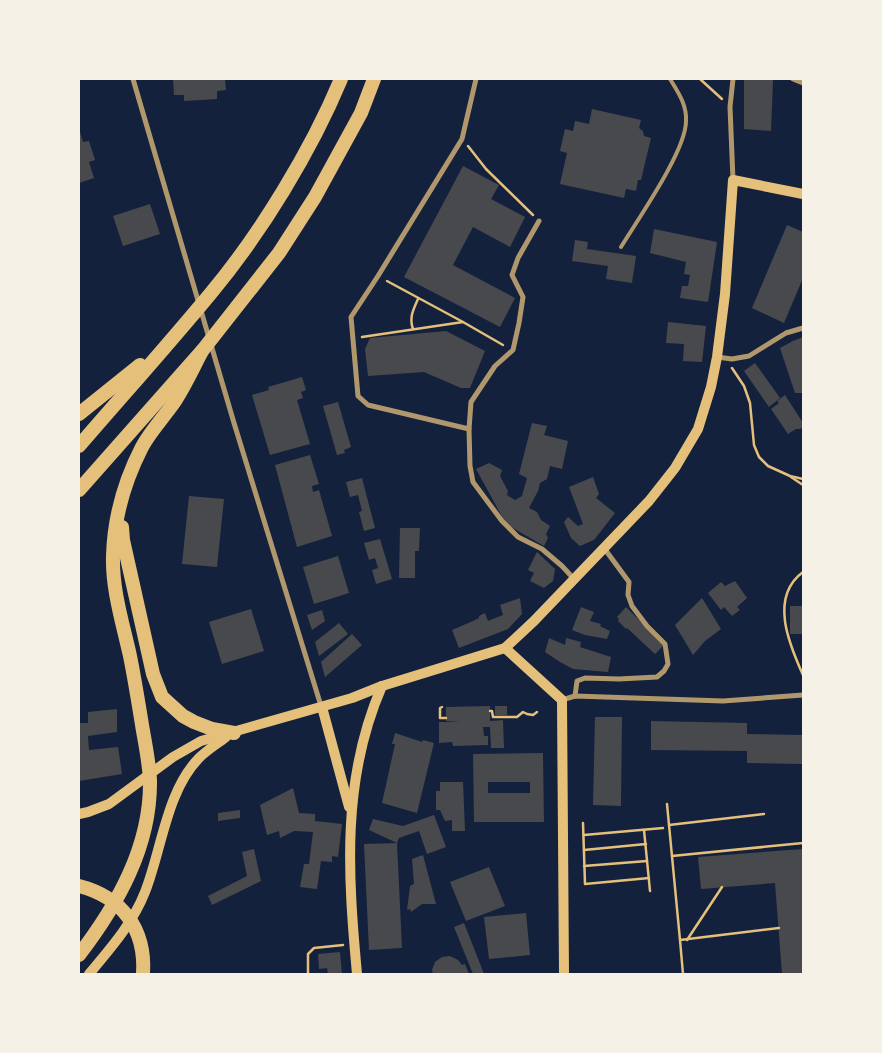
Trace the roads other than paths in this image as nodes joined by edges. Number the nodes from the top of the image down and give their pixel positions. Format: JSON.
{"nodes":[{"id":1,"x":133,"y":79,"type":"edge"},
{"id":2,"x":341,"y":79,"type":"edge"},
{"id":3,"x":374,"y":79,"type":"edge"},
{"id":4,"x":476,"y":79,"type":"edge"},
{"id":5,"x":670,"y":79,"type":"edge"},
{"id":6,"x":733,"y":79,"type":"edge"},
{"id":7,"x":793,"y":79,"type":"edge"},
{"id":8,"x":803,"y":83,"type":"edge"},
{"id":9,"x":733,"y":180,"type":"junction"},
{"id":10,"x":803,"y":194,"type":"edge"},
{"id":11,"x":539,"y":221,"type":"road end"},
{"id":12,"x":621,"y":247,"type":"dead end"},
{"id":13,"x":803,"y":328,"type":"edge"},
{"id":14,"x":163,"y":348,"type":"junction"},
{"id":15,"x":202,"y":351,"type":"junction"},
{"id":16,"x":717,"y":358,"type":"junction"},
{"id":17,"x":79,"y":414,"type":"edge"},
{"id":18,"x":469,"y":429,"type":"junction"},
{"id":19,"x":79,"y":446,"type":"edge"},
{"id":20,"x":79,"y":490,"type":"edge"},
{"id":21,"x":123,"y":497,"type":"junction"},
{"id":22,"x":604,"y":548,"type":"junction"},
{"id":23,"x":574,"y":579,"type":"junction"},
{"id":24,"x":506,"y":648,"type":"junction"},
{"id":25,"x":382,"y":686,"type":"junction"},
{"id":26,"x":803,"y":695,"type":"edge"},
{"id":27,"x":575,"y":696,"type":"junction"},
{"id":28,"x":562,"y":700,"type":"junction"},
{"id":29,"x":322,"y":707,"type":"junction"},
{"id":30,"x":234,"y":733,"type":"junction"},
{"id":31,"x":350,"y":812,"type":"junction"},
{"id":32,"x":79,"y":814,"type":"edge"},
{"id":33,"x":79,"y":886,"type":"edge"},
{"id":34,"x":79,"y":954,"type":"edge"},
{"id":35,"x":89,"y":974,"type":"edge"},
{"id":36,"x":143,"y":974,"type":"edge"},
{"id":37,"x":357,"y":974,"type":"edge"},
{"id":38,"x":564,"y":974,"type":"edge"}],
"edges":[{"from":1,"to":29,"type":"street"},
{"from":2,"to":14,"type":"highway"},
{"from":3,"to":15,"type":"highway"},
{"from":4,"to":18,"type":"street"},
{"from":5,"to":12,"type":"lane"},
{"from":6,"to":9,"type":"street"},
{"from":7,"to":8,"type":"street"},
{"from":9,"to":10,"type":"main road"},
{"from":9,"to":16,"type":"main road"},
{"from":11,"to":18,"type":"street"},
{"from":13,"to":16,"type":"street"},
{"from":14,"to":17,"type":"highway"},
{"from":14,"to":19,"type":"highway"},
{"from":15,"to":20,"type":"highway"},
{"from":15,"to":21,"type":"highway"},
{"from":16,"to":22,"type":"main road"},
{"from":18,"to":23,"type":"street"},
{"from":21,"to":30,"type":"highway"},
{"from":21,"to":34,"type":"highway"},
{"from":22,"to":23,"type":"main road"},
{"from":22,"to":27,"type":"street"},
{"from":23,"to":24,"type":"main road"},
{"from":24,"to":25,"type":"main road"},
{"from":24,"to":28,"type":"main road"},
{"from":25,"to":29,"type":"main road"},
{"from":25,"to":31,"type":"main road"},
{"from":26,"to":27,"type":"street"},
{"from":27,"to":28,"type":"street"},
{"from":28,"to":38,"type":"main road"},
{"from":29,"to":30,"type":"main road"},
{"from":29,"to":31,"type":"main road"},
{"from":30,"to":32,"type":"main road"},
{"from":30,"to":35,"type":"main road"},
{"from":31,"to":37,"type":"main road"},
{"from":33,"to":36,"type":"highway"}]}
